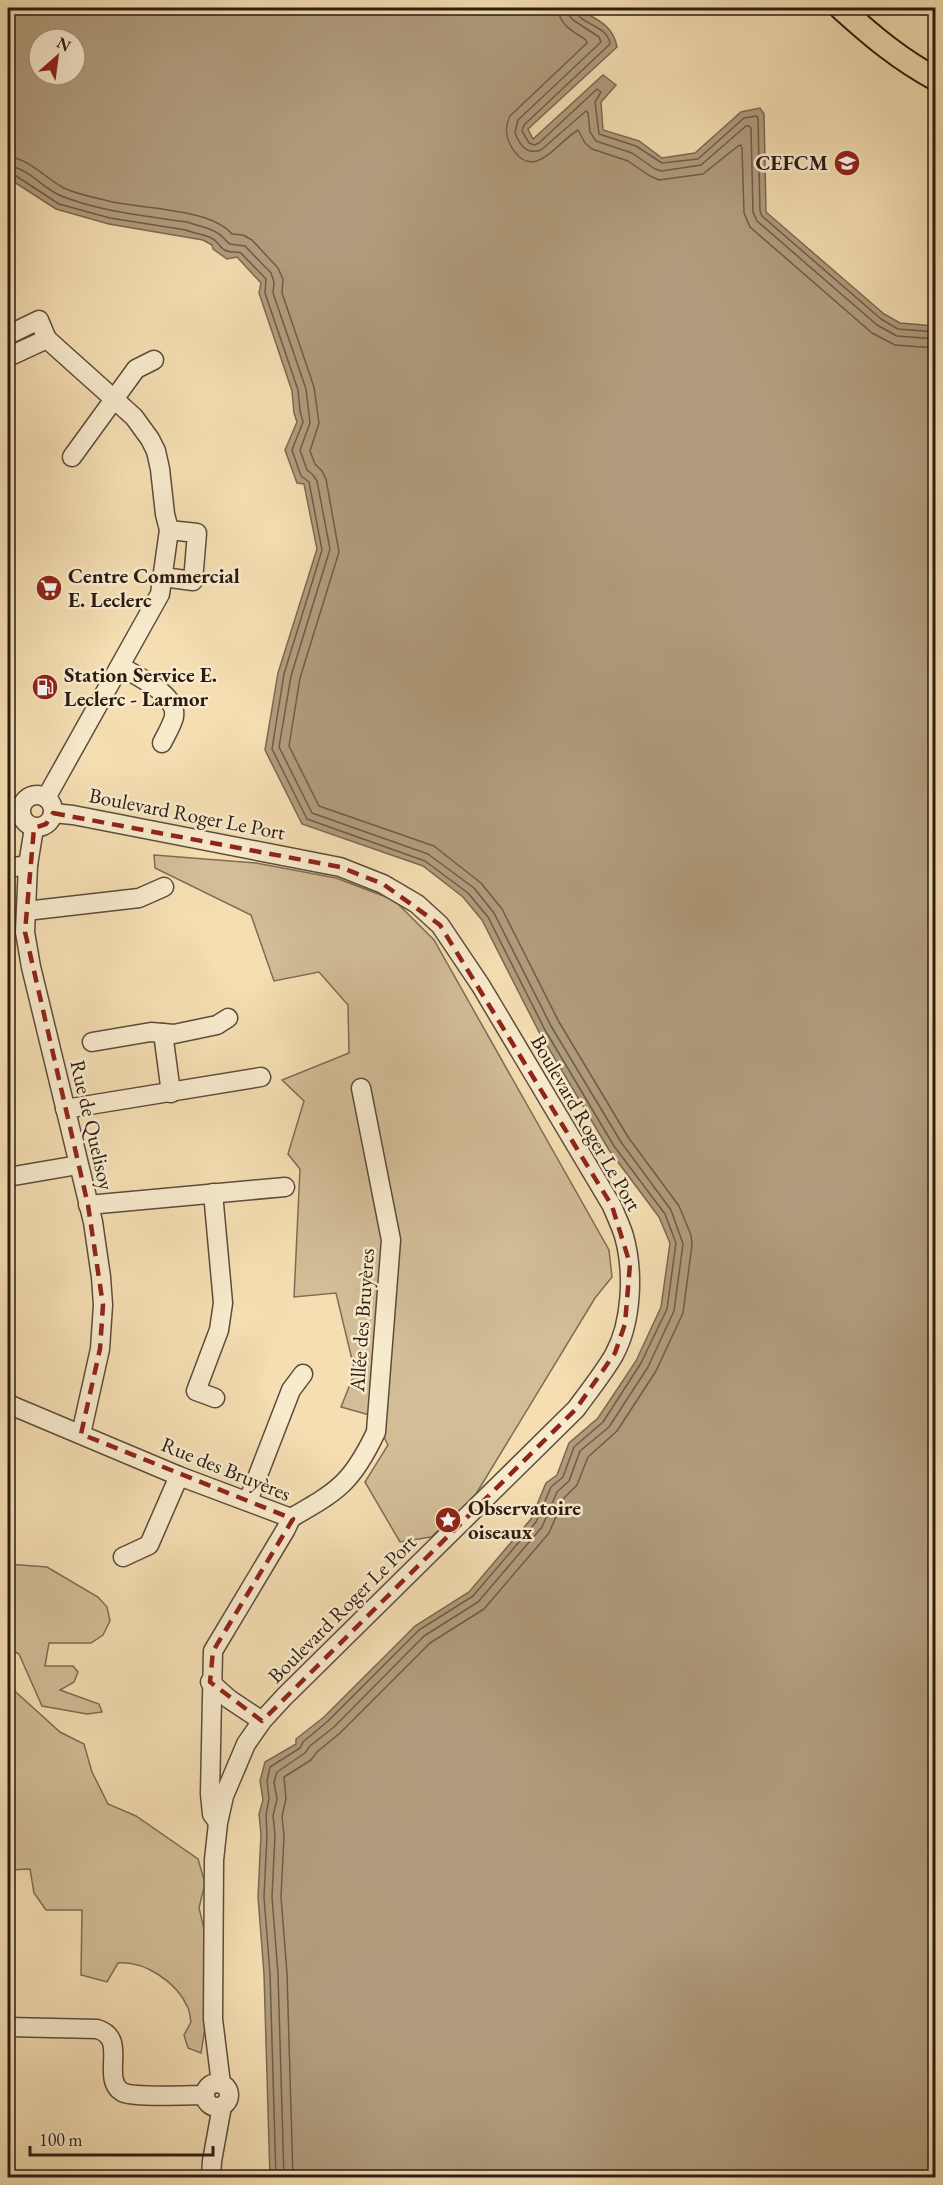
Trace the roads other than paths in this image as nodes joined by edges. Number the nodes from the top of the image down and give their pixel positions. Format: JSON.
{"nodes":[{"id":1,"x":841,"y":8,"type":"edge"},
{"id":2,"x":936,"y":79,"type":"edge"},
{"id":3,"x":8,"y":335,"type":"edge"},
{"id":4,"x":47,"y":339,"type":"junction"},
{"id":5,"x":8,"y":357,"type":"edge"},
{"id":6,"x":154,"y":360,"type":"dead end"},
{"id":7,"x":115,"y":398,"type":"junction"},
{"id":8,"x":72,"y":457,"type":"dead end"},
{"id":9,"x":169,"y":530,"type":"junction"},
{"id":10,"x":163,"y":577,"type":"junction"},
{"id":11,"x":120,"y":666,"type":"junction"},
{"id":12,"x":162,"y":743,"type":"dead end"},
{"id":13,"x":49,"y":806,"type":"junction"},
{"id":14,"x":14,"y":808,"type":"edge"},
{"id":15,"x":34,"y":828,"type":"junction"},
{"id":16,"x":28,"y":865,"type":"junction"},
{"id":17,"x":8,"y":868,"type":"edge"},
{"id":18,"x":164,"y":887,"type":"dead end"},
{"id":19,"x":26,"y":911,"type":"junction"},
{"id":20,"x":228,"y":1018,"type":"dead end"},
{"id":21,"x":163,"y":1033,"type":"junction"},
{"id":22,"x":92,"y":1042,"type":"dead end"},
{"id":23,"x":261,"y":1077,"type":"dead end"},
{"id":24,"x":361,"y":1088,"type":"dead end"},
{"id":25,"x":171,"y":1093,"type":"junction"},
{"id":26,"x":65,"y":1109,"type":"junction"},
{"id":27,"x":78,"y":1165,"type":"junction"},
{"id":28,"x":8,"y":1177,"type":"edge"},
{"id":29,"x":285,"y":1187,"type":"dead end"},
{"id":30,"x":213,"y":1193,"type":"junction"},
{"id":31,"x":88,"y":1205,"type":"junction"},
{"id":32,"x":303,"y":1374,"type":"dead end"},
{"id":33,"x":215,"y":1398,"type":"dead end"},
{"id":34,"x":8,"y":1404,"type":"edge"},
{"id":35,"x":81,"y":1434,"type":"junction"},
{"id":36,"x":179,"y":1476,"type":"junction"},
{"id":37,"x":248,"y":1501,"type":"junction"},
{"id":38,"x":291,"y":1518,"type":"junction"},
{"id":39,"x":123,"y":1557,"type":"dead end"},
{"id":40,"x":210,"y":1682,"type":"junction"},
{"id":41,"x":262,"y":1721,"type":"junction"},
{"id":42,"x":218,"y":1823,"type":"junction"},
{"id":43,"x":8,"y":2027,"type":"edge"},
{"id":44,"x":221,"y":2084,"type":"junction"},
{"id":45,"x":205,"y":2095,"type":"junction"},
{"id":46,"x":222,"y":2106,"type":"junction"},
{"id":47,"x":212,"y":2178,"type":"edge"}],
"edges":[{"from":1,"to":2,"type":"main road"},
{"from":3,"to":4,"type":"street"},
{"from":4,"to":5,"type":"street"},
{"from":4,"to":7,"type":"street"},
{"from":6,"to":7,"type":"street"},
{"from":7,"to":8,"type":"street"},
{"from":7,"to":9,"type":"street"},
{"from":9,"to":10,"type":"street"},
{"from":9,"to":10,"type":"street"},
{"from":10,"to":11,"type":"street"},
{"from":11,"to":12,"type":"street"},
{"from":11,"to":13,"type":"street"},
{"from":13,"to":14,"type":"street"},
{"from":13,"to":15,"type":"street"},
{"from":13,"to":41,"type":"street","name":"Boulevard Roger Le Port"},
{"from":14,"to":15,"type":"street"},
{"from":15,"to":16,"type":"street","name":"Rue de Quelisoy"},
{"from":16,"to":17,"type":"street"},
{"from":16,"to":19,"type":"street","name":"Rue de Quelisoy"},
{"from":18,"to":19,"type":"street"},
{"from":19,"to":26,"type":"street","name":"Rue de Quelisoy"},
{"from":20,"to":21,"type":"street"},
{"from":21,"to":22,"type":"street"},
{"from":21,"to":25,"type":"street"},
{"from":23,"to":25,"type":"street"},
{"from":24,"to":38,"type":"street","name":"Allée des Bruyères"},
{"from":25,"to":26,"type":"street"},
{"from":26,"to":27,"type":"street","name":"Rue de Quelisoy"},
{"from":27,"to":28,"type":"street"},
{"from":27,"to":31,"type":"street","name":"Rue de Quelisoy"},
{"from":29,"to":30,"type":"street"},
{"from":30,"to":31,"type":"street"},
{"from":30,"to":33,"type":"street"},
{"from":31,"to":35,"type":"street","name":"Rue de Quelisoy"},
{"from":32,"to":37,"type":"street"},
{"from":34,"to":35,"type":"street","name":"Rue des Bruyères"},
{"from":35,"to":36,"type":"street","name":"Rue des Bruyères"},
{"from":36,"to":37,"type":"street","name":"Rue des Bruyères"},
{"from":36,"to":39,"type":"street"},
{"from":37,"to":38,"type":"street","name":"Rue des Bruyères"},
{"from":38,"to":40,"type":"street","name":"Rue des Bruyères"},
{"from":40,"to":41,"type":"street"},
{"from":40,"to":42,"type":"street","name":"Rue des Bruyères"},
{"from":41,"to":42,"type":"street","name":"Boulevard Roger Le Port"},
{"from":42,"to":44,"type":"street","name":"Boulevard Roger Le Port"},
{"from":43,"to":45,"type":"street"},
{"from":44,"to":45,"type":"street"},
{"from":44,"to":46,"type":"street"},
{"from":45,"to":46,"type":"street"},
{"from":46,"to":47,"type":"street"}]}
